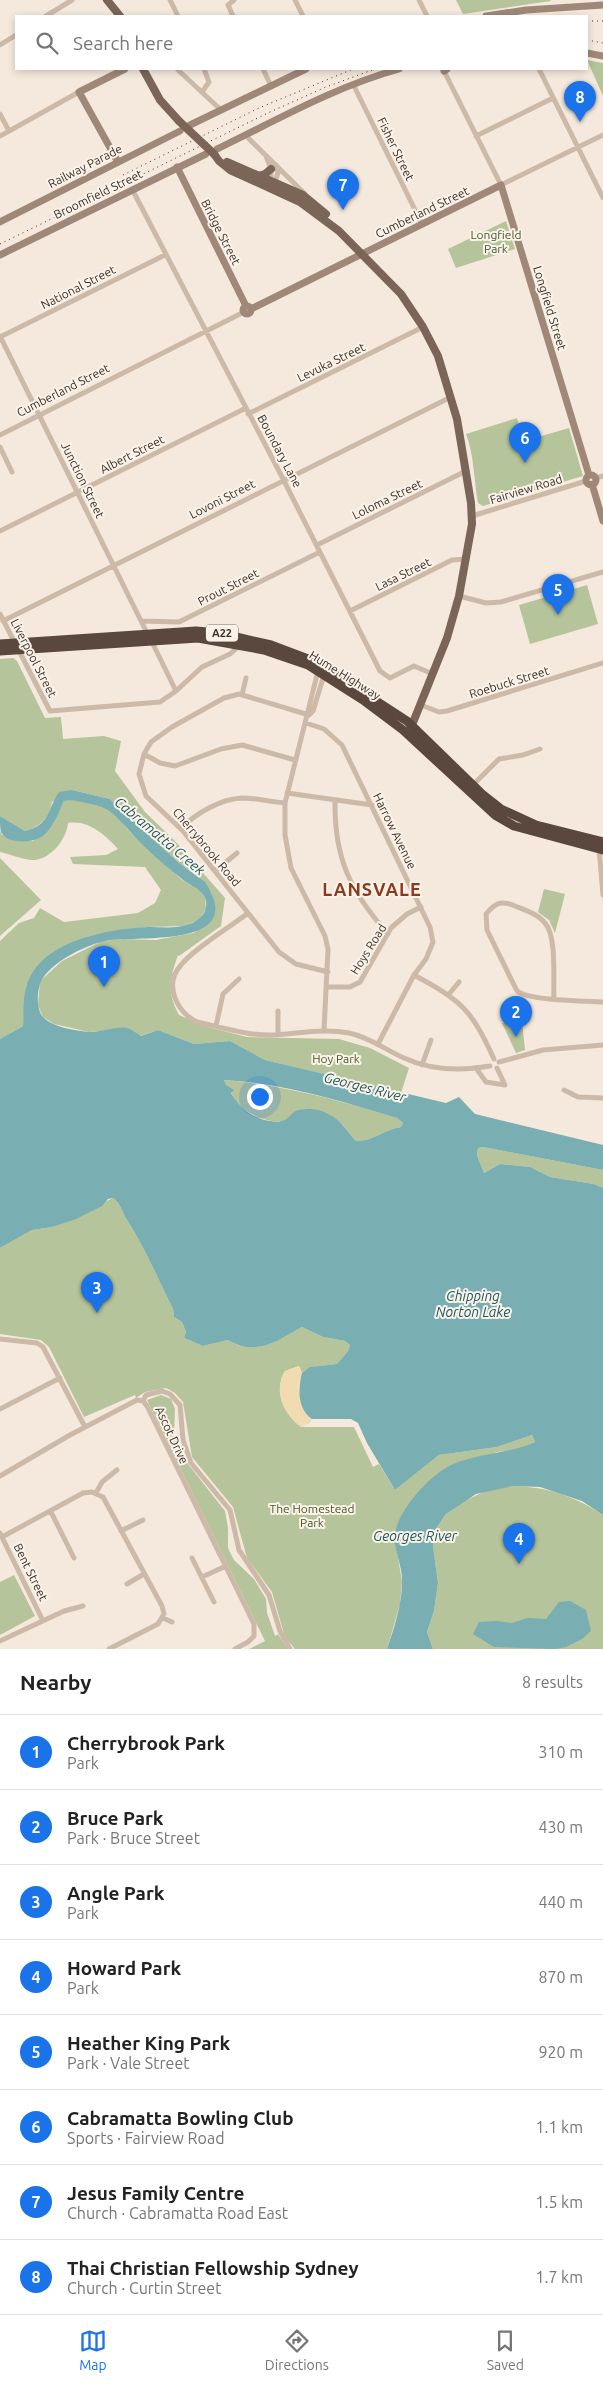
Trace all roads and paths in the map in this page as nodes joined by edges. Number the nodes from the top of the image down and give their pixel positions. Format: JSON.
{"nodes":[{"id":1,"x":72,"y":0,"type":"edge"},
{"id":2,"x":102,"y":0,"type":"edge"},
{"id":3,"x":107,"y":0,"type":"edge"},
{"id":4,"x":170,"y":0,"type":"edge"},
{"id":5,"x":295,"y":0,"type":"edge"},
{"id":6,"x":418,"y":0,"type":"edge"},
{"id":7,"x":555,"y":0,"type":"edge"},
{"id":8,"x":231,"y":2,"type":"edge"},
{"id":9,"x":603,"y":6,"type":"edge"},
{"id":10,"x":558,"y":8,"type":"junction"},
{"id":11,"x":48,"y":15,"type":"edge"},
{"id":12,"x":114,"y":15,"type":"edge"},
{"id":13,"x":119,"y":15,"type":"edge"},
{"id":14,"x":178,"y":15,"type":"edge"},
{"id":15,"x":233,"y":15,"type":"edge"},
{"id":16,"x":302,"y":15,"type":"edge"},
{"id":17,"x":426,"y":15,"type":"edge"},
{"id":18,"x":495,"y":15,"type":"edge"},
{"id":19,"x":15,"y":36,"type":"edge"},
{"id":20,"x":0,"y":45,"type":"edge"},
{"id":21,"x":588,"y":53,"type":"edge"},
{"id":22,"x":603,"y":56,"type":"edge"},
{"id":23,"x":124,"y":70,"type":"edge"},
{"id":24,"x":144,"y":70,"type":"edge"},
{"id":25,"x":148,"y":70,"type":"edge"},
{"id":26,"x":178,"y":70,"type":"edge"},
{"id":27,"x":204,"y":70,"type":"edge"},
{"id":28,"x":264,"y":70,"type":"edge"},
{"id":29,"x":304,"y":70,"type":"edge"},
{"id":30,"x":396,"y":70,"type":"edge"},
{"id":31,"x":444,"y":70,"type":"edge"},
{"id":32,"x":539,"y":70,"type":"edge"},
{"id":33,"x":149,"y":79,"type":"junction"},
{"id":34,"x":353,"y":84,"type":"junction"},
{"id":35,"x":272,"y":86,"type":"junction"},
{"id":36,"x":79,"y":92,"type":"junction"},
{"id":37,"x":202,"y":92,"type":"junction"},
{"id":38,"x":553,"y":98,"type":"junction"},
{"id":39,"x":221,"y":110,"type":"junction"},
{"id":40,"x":0,"y":114,"type":"edge"},
{"id":41,"x":190,"y":125,"type":"dead end"},
{"id":42,"x":9,"y":131,"type":"junction"},
{"id":43,"x":180,"y":131,"type":"dead end"},
{"id":44,"x":603,"y":134,"type":"edge"},
{"id":45,"x":245,"y":135,"type":"junction"},
{"id":46,"x":0,"y":136,"type":"edge"},
{"id":47,"x":476,"y":136,"type":"junction"},
{"id":48,"x":578,"y":147,"type":"junction"},
{"id":49,"x":212,"y":152,"type":"junction"},
{"id":50,"x":220,"y":160,"type":"junction"},
{"id":51,"x":118,"y":162,"type":"junction"},
{"id":52,"x":177,"y":167,"type":"junction"},
{"id":53,"x":273,"y":167,"type":"junction"},
{"id":54,"x":258,"y":176,"type":"junction"},
{"id":55,"x":272,"y":185,"type":"junction"},
{"id":56,"x":501,"y":185,"type":"junction"},
{"id":57,"x":132,"y":189,"type":"junction"},
{"id":58,"x":603,"y":198,"type":"edge"},
{"id":59,"x":310,"y":199,"type":"junction"},
{"id":60,"x":0,"y":222,"type":"edge"},
{"id":61,"x":422,"y":224,"type":"junction"},
{"id":62,"x":339,"y":231,"type":"junction"},
{"id":63,"x":165,"y":254,"type":"junction"},
{"id":64,"x":362,"y":254,"type":"junction"},
{"id":65,"x":0,"y":255,"type":"edge"},
{"id":66,"x":247,"y":309,"type":"junction"},
{"id":67,"x":423,"y":327,"type":"junction"},
{"id":68,"x":206,"y":332,"type":"junction"},
{"id":69,"x":0,"y":337,"type":"edge"},
{"id":70,"x":451,"y":396,"type":"junction"},
{"id":71,"x":246,"y":408,"type":"junction"},
{"id":72,"x":248,"y":414,"type":"junction"},
{"id":73,"x":39,"y":415,"type":"junction"},
{"id":74,"x":0,"y":435,"type":"edge"},
{"id":75,"x":0,"y":447,"type":"edge"},
{"id":76,"x":466,"y":471,"type":"junction"},
{"id":77,"x":12,"y":472,"type":"dead end"},
{"id":78,"x":603,"y":476,"type":"edge"},
{"id":79,"x":283,"y":480,"type":"junction"},
{"id":80,"x":591,"y":480,"type":"junction"},
{"id":81,"x":77,"y":492,"type":"junction"},
{"id":82,"x":472,"y":516,"type":"junction"},
{"id":83,"x":603,"y":521,"type":"edge"},
{"id":84,"x":0,"y":531,"type":"edge"},
{"id":85,"x":316,"y":545,"type":"junction"},
{"id":86,"x":320,"y":552,"type":"junction"},
{"id":87,"x":466,"y":559,"type":"junction"},
{"id":88,"x":114,"y":566,"type":"junction"},
{"id":89,"x":603,"y":572,"type":"edge"},
{"id":90,"x":459,"y":596,"type":"junction"},
{"id":91,"x":350,"y":611,"type":"junction"},
{"id":92,"x":0,"y":614,"type":"edge"},
{"id":93,"x":4,"y":621,"type":"junction"},
{"id":94,"x":141,"y":621,"type":"junction"},
{"id":95,"x":149,"y":636,"type":"junction"},
{"id":96,"x":0,"y":644,"type":"edge"},
{"id":97,"x":240,"y":644,"type":"junction"},
{"id":98,"x":16,"y":647,"type":"junction"},
{"id":99,"x":0,"y":651,"type":"edge"},
{"id":100,"x":603,"y":663,"type":"edge"},
{"id":101,"x":321,"y":673,"type":"junction"},
{"id":102,"x":433,"y":674,"type":"junction"},
{"id":103,"x":246,"y":678,"type":"dead end"},
{"id":104,"x":176,"y":691,"type":"junction"},
{"id":105,"x":242,"y":696,"type":"junction"},
{"id":106,"x":421,"y":705,"type":"junction"},
{"id":107,"x":308,"y":715,"type":"junction"},
{"id":108,"x":306,"y":723,"type":"junction"},
{"id":109,"x":410,"y":730,"type":"junction"},
{"id":110,"x":540,"y":749,"type":"dead end"},
{"id":111,"x":144,"y":754,"type":"junction"},
{"id":112,"x":295,"y":760,"type":"junction"},
{"id":113,"x":473,"y":786,"type":"junction"},
{"id":114,"x":287,"y":793,"type":"junction"},
{"id":115,"x":335,"y":800,"type":"junction"},
{"id":116,"x":285,"y":803,"type":"junction"},
{"id":117,"x":372,"y":805,"type":"junction"},
{"id":118,"x":181,"y":828,"type":"junction"},
{"id":119,"x":601,"y":846,"type":"edge"},
{"id":120,"x":237,"y":853,"type":"dead end"},
{"id":121,"x":215,"y":871,"type":"junction"},
{"id":122,"x":603,"y":895,"type":"edge"},
{"id":123,"x":421,"y":907,"type":"junction"},
{"id":124,"x":248,"y":913,"type":"junction"},
{"id":125,"x":388,"y":934,"type":"junction"},
{"id":126,"x":328,"y":972,"type":"junction"},
{"id":127,"x":414,"y":975,"type":"junction"},
{"id":128,"x":240,"y":979,"type":"dead end"},
{"id":129,"x":459,"y":982,"type":"dead end"},
{"id":130,"x":327,"y":987,"type":"junction"},
{"id":131,"x":449,"y":994,"type":"junction"},
{"id":132,"x":554,"y":999,"type":"junction"},
{"id":133,"x":603,"y":1002,"type":"edge"},
{"id":134,"x":278,"y":1011,"type":"dead end"},
{"id":135,"x":216,"y":1026,"type":"junction"},
{"id":136,"x":324,"y":1030,"type":"junction"},
{"id":137,"x":278,"y":1034,"type":"junction"},
{"id":138,"x":431,"y":1040,"type":"dead end"},
{"id":139,"x":378,"y":1044,"type":"junction"},
{"id":140,"x":603,"y":1045,"type":"edge"},
{"id":141,"x":496,"y":1063,"type":"junction"},
{"id":142,"x":422,"y":1065,"type":"junction"},
{"id":143,"x":476,"y":1068,"type":"junction"},
{"id":144,"x":564,"y":1090,"type":"dead end"},
{"id":145,"x":603,"y":1098,"type":"edge"},
{"id":146,"x":0,"y":1339,"type":"edge"},
{"id":147,"x":60,"y":1378,"type":"junction"},
{"id":148,"x":143,"y":1401,"type":"junction"},
{"id":149,"x":0,"y":1409,"type":"edge"},
{"id":150,"x":85,"y":1426,"type":"junction"},
{"id":151,"x":116,"y":1470,"type":"dead end"},
{"id":152,"x":0,"y":1476,"type":"edge"},
{"id":153,"x":96,"y":1493,"type":"junction"},
{"id":154,"x":51,"y":1512,"type":"junction"},
{"id":155,"x":143,"y":1520,"type":"dead end"},
{"id":156,"x":121,"y":1531,"type":"junction"},
{"id":157,"x":1,"y":1535,"type":"edge"},
{"id":158,"x":74,"y":1558,"type":"dead end"},
{"id":159,"x":192,"y":1558,"type":"dead end"},
{"id":160,"x":226,"y":1566,"type":"junction"},
{"id":161,"x":144,"y":1574,"type":"junction"},
{"id":162,"x":202,"y":1577,"type":"junction"},
{"id":163,"x":127,"y":1584,"type":"dead end"},
{"id":164,"x":214,"y":1602,"type":"dead end"},
{"id":165,"x":82,"y":1606,"type":"dead end"},
{"id":166,"x":163,"y":1618,"type":"junction"},
{"id":167,"x":44,"y":1621,"type":"junction"},
{"id":168,"x":172,"y":1622,"type":"dead end"},
{"id":169,"x":0,"y":1641,"type":"edge"},
{"id":170,"x":109,"y":1649,"type":"edge"},
{"id":171,"x":235,"y":1649,"type":"edge"},
{"id":172,"x":290,"y":1649,"type":"edge"}],
"edges":[{"from":1,"to":11,"type":"street"},
{"from":2,"to":12,"type":"main road"},
{"from":3,"to":13,"type":"main road"},
{"from":4,"to":14,"type":"street"},
{"from":5,"to":16,"type":"street"},
{"from":6,"to":17,"type":"street"},
{"from":7,"to":10,"type":"street"},
{"from":8,"to":15,"type":"street"},
{"from":9,"to":10,"type":"street"},
{"from":10,"to":18,"type":"street"},
{"from":19,"to":20,"type":"street"},
{"from":21,"to":22,"type":"street"},
{"from":23,"to":36,"type":"street"},
{"from":24,"to":33,"type":"main road"},
{"from":25,"to":33,"type":"main road"},
{"from":26,"to":37,"type":"street"},
{"from":27,"to":37,"type":"street"},
{"from":28,"to":35,"type":"street"},
{"from":29,"to":35,"type":"street"},
{"from":30,"to":34,"type":"street","name":"Broomfield Street"},
{"from":31,"to":47,"type":"street","name":"Longfield Street"},
{"from":32,"to":38,"type":"street"},
{"from":33,"to":49,"type":"main road","bridge":true},
{"from":34,"to":45,"type":"street","name":"Broomfield Street"},
{"from":34,"to":61,"type":"street","name":"Fisher Street"},
{"from":35,"to":39,"type":"street"},
{"from":36,"to":42,"type":"street"},
{"from":36,"to":51,"type":"street"},
{"from":37,"to":39,"type":"street"},
{"from":38,"to":47,"type":"street"},
{"from":38,"to":48,"type":"street"},
{"from":39,"to":41,"type":"street"},
{"from":40,"to":42,"type":"street"},
{"from":42,"to":46,"type":"street"},
{"from":43,"to":51,"type":"street","name":"Railway Parade"},
{"from":44,"to":48,"type":"street","name":"Cumberland Street"},
{"from":45,"to":49,"type":"street","name":"Broomfield Street"},
{"from":45,"to":53,"type":"street"},
{"from":47,"to":56,"type":"street","name":"Longfield Street"},
{"from":48,"to":56,"type":"street","name":"Cumberland Street"},
{"from":48,"to":58,"type":"street"},
{"from":49,"to":50,"type":"main road"},
{"from":49,"to":52,"type":"street","name":"Broomfield Street"},
{"from":50,"to":54,"type":"main road"},
{"from":50,"to":55,"type":"main road"},
{"from":51,"to":60,"type":"street","name":"Railway Parade"},
{"from":52,"to":57,"type":"street","name":"Broomfield Street"},
{"from":52,"to":66,"type":"street","name":"Bridge Street"},
{"from":53,"to":54,"type":"main road"},
{"from":53,"to":55,"type":"street"},
{"from":53,"to":59,"type":"street"},
{"from":54,"to":55,"type":"main road"},
{"from":55,"to":59,"type":"main road"},
{"from":55,"to":62,"type":"main road"},
{"from":56,"to":61,"type":"street","name":"Cumberland Street"},
{"from":56,"to":80,"type":"street","name":"Longfield Street"},
{"from":57,"to":63,"type":"street","name":"Boundary Lane"},
{"from":57,"to":65,"type":"street","name":"Broomfield Street"},
{"from":59,"to":62,"type":"main road"},
{"from":61,"to":64,"type":"street","name":"Cumberland Street"},
{"from":62,"to":64,"type":"main road"},
{"from":63,"to":68,"type":"street","name":"Boundary Lane"},
{"from":63,"to":69,"type":"street","name":"National Street"},
{"from":64,"to":66,"type":"street","name":"Cumberland Street"},
{"from":64,"to":67,"type":"main road"},
{"from":66,"to":68,"type":"street","name":"Cumberland Street"},
{"from":67,"to":70,"type":"main road"},
{"from":67,"to":72,"type":"street","name":"Levuka Street"},
{"from":68,"to":71,"type":"street","name":"Boundary Lane"},
{"from":68,"to":73,"type":"street","name":"Cumberland Street"},
{"from":69,"to":73,"type":"street","name":"Junction Street"},
{"from":70,"to":76,"type":"main road"},
{"from":70,"to":79,"type":"street","name":"Lovoni Street"},
{"from":71,"to":72,"type":"street","name":"Boundary Lane"},
{"from":71,"to":81,"type":"street","name":"Albert Street"},
{"from":72,"to":79,"type":"street","name":"Boundary Lane"},
{"from":73,"to":74,"type":"street","name":"Cumberland Street"},
{"from":73,"to":81,"type":"street","name":"Junction Street"},
{"from":75,"to":77,"type":"street"},
{"from":76,"to":82,"type":"main road"},
{"from":76,"to":85,"type":"street","name":"Loloma Street"},
{"from":78,"to":80,"type":"street","name":"Fairview Road"},
{"from":79,"to":85,"type":"street","name":"Boundary Lane"},
{"from":79,"to":88,"type":"street","name":"Lovoni Street"},
{"from":80,"to":82,"type":"street","name":"Fairview Road"},
{"from":80,"to":83,"type":"street","name":"Longfield Street"},
{"from":81,"to":84,"type":"street","name":"Albert Street"},
{"from":81,"to":88,"type":"street","name":"Junction Street"},
{"from":82,"to":87,"type":"main road"},
{"from":85,"to":86,"type":"street","name":"Boundary Lane"},
{"from":86,"to":91,"type":"street","name":"Boundary Lane"},
{"from":86,"to":94,"type":"street","name":"Prout Street"},
{"from":87,"to":90,"type":"main road"},
{"from":87,"to":91,"type":"street","name":"Lasa Street"},
{"from":88,"to":93,"type":"street","name":"Lovoni Street"},
{"from":88,"to":94,"type":"street","name":"Junction Street"},
{"from":89,"to":90,"type":"street"},
{"from":90,"to":102,"type":"main road"},
{"from":91,"to":102,"type":"street","name":"Boundary Lane"},
{"from":92,"to":93,"type":"street","name":"Liverpool Street"},
{"from":93,"to":98,"type":"street","name":"Liverpool Street"},
{"from":94,"to":95,"type":"street","name":"Junction Street"},
{"from":95,"to":97,"type":"highway","name":"Hume Highway","number":"A22"},
{"from":95,"to":98,"type":"highway","name":"Hume Highway","number":"A22"},
{"from":95,"to":104,"type":"street","name":"Junction Street"},
{"from":95,"to":109,"type":"highway","name":"Hume Highway","number":"A22"},
{"from":96,"to":98,"type":"highway","name":"Hume Highway","number":"A22"},
{"from":97,"to":101,"type":"highway","name":"Hume Highway","number":"A22"},
{"from":97,"to":104,"type":"street"},
{"from":98,"to":99,"type":"highway","name":"Hume Highway","number":"A22"},
{"from":98,"to":104,"type":"street","name":"Liverpool Street"},
{"from":100,"to":106,"type":"street","name":"Roebuck Street"},
{"from":101,"to":107,"type":"street"},
{"from":101,"to":109,"type":"highway","name":"Hume Highway","number":"A22"},
{"from":102,"to":106,"type":"main road"},
{"from":103,"to":105,"type":"street"},
{"from":105,"to":107,"type":"street"},
{"from":105,"to":111,"type":"street"},
{"from":106,"to":109,"type":"main road"},
{"from":107,"to":108,"type":"street"},
{"from":108,"to":112,"type":"street"},
{"from":108,"to":117,"type":"street","name":"Harrow Avenue"},
{"from":109,"to":113,"type":"highway","name":"Hume Highway","number":"A22"},
{"from":109,"to":119,"type":"highway","name":"Hume Highway","number":"A22"},
{"from":110,"to":113,"type":"street"},
{"from":111,"to":112,"type":"street"},
{"from":111,"to":118,"type":"street","name":"Cherrybrook Road"},
{"from":112,"to":114,"type":"street"},
{"from":113,"to":119,"type":"highway","name":"Hume Highway","number":"A22"},
{"from":114,"to":115,"type":"street"},
{"from":114,"to":116,"type":"street"},
{"from":115,"to":117,"type":"street"},
{"from":115,"to":125,"type":"street"},
{"from":116,"to":118,"type":"street"},
{"from":116,"to":126,"type":"street"},
{"from":117,"to":123,"type":"street","name":"Harrow Avenue"},
{"from":118,"to":121,"type":"street","name":"Cherrybrook Road"},
{"from":119,"to":122,"type":"street"},
{"from":120,"to":121,"type":"street"},
{"from":121,"to":124,"type":"street","name":"Cherrybrook Road"},
{"from":123,"to":125,"type":"street","name":"Hoys Road"},
{"from":123,"to":127,"type":"street","name":"Harrow Avenue"},
{"from":124,"to":126,"type":"street","name":"Cherrybrook Road"},
{"from":124,"to":135,"type":"street"},
{"from":125,"to":130,"type":"street","name":"Hoys Road"},
{"from":126,"to":130,"type":"street"},
{"from":127,"to":131,"type":"street"},
{"from":127,"to":139,"type":"street","name":"Harrow Avenue"},
{"from":128,"to":135,"type":"street"},
{"from":129,"to":131,"type":"street"},
{"from":130,"to":136,"type":"street"},
{"from":131,"to":141,"type":"street"},
{"from":132,"to":132,"type":"street"},
{"from":132,"to":133,"type":"street"},
{"from":134,"to":137,"type":"street"},
{"from":135,"to":137,"type":"street"},
{"from":136,"to":137,"type":"street"},
{"from":136,"to":139,"type":"street"},
{"from":138,"to":142,"type":"street"},
{"from":139,"to":142,"type":"street"},
{"from":140,"to":141,"type":"street"},
{"from":141,"to":143,"type":"street"},
{"from":141,"to":143,"type":"street"},
{"from":142,"to":143,"type":"street"},
{"from":144,"to":145,"type":"street"},
{"from":146,"to":147,"type":"street"},
{"from":147,"to":149,"type":"street"},
{"from":147,"to":150,"type":"street"},
{"from":148,"to":150,"type":"street","name":"Ascot Drive"},
{"from":148,"to":160,"type":"street","name":"Ascot Drive"},
{"from":148,"to":172,"type":"street"},
{"from":150,"to":152,"type":"street","name":"Ascot Drive"},
{"from":151,"to":153,"type":"street"},
{"from":153,"to":154,"type":"street"},
{"from":153,"to":156,"type":"street"},
{"from":154,"to":157,"type":"street"},
{"from":154,"to":158,"type":"street"},
{"from":155,"to":156,"type":"street"},
{"from":156,"to":161,"type":"street"},
{"from":157,"to":167,"type":"street","name":"Bent Street"},
{"from":159,"to":162,"type":"street"},
{"from":160,"to":162,"type":"street"},
{"from":160,"to":171,"type":"street","name":"Ascot Drive"},
{"from":161,"to":163,"type":"street"},
{"from":161,"to":166,"type":"street"},
{"from":162,"to":164,"type":"street"},
{"from":165,"to":167,"type":"street"},
{"from":166,"to":168,"type":"street"},
{"from":166,"to":170,"type":"street"},
{"from":167,"to":169,"type":"street"}]}
